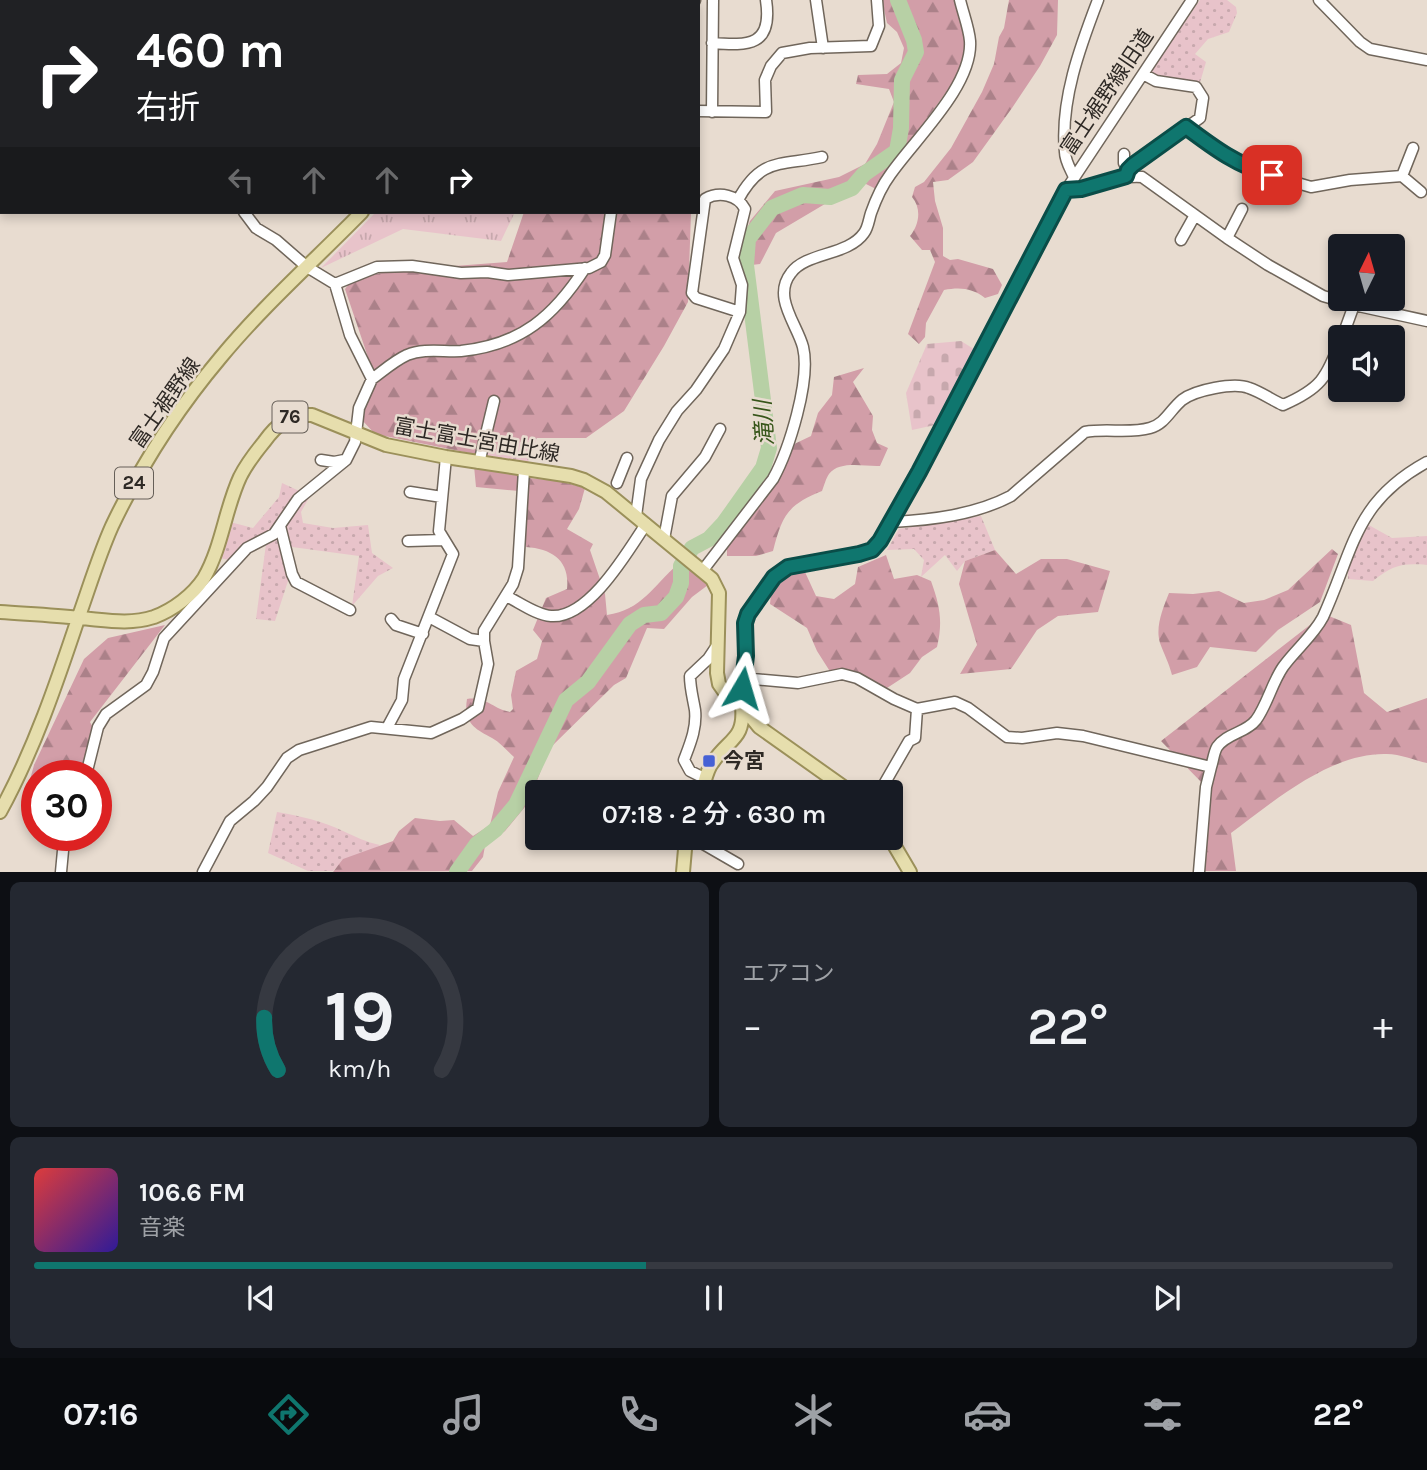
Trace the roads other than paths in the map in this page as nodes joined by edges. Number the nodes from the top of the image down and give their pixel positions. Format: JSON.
{"nodes":[{"id":1,"x":712,"y":0,"type":"edge"},
{"id":2,"x":766,"y":0,"type":"edge"},
{"id":3,"x":816,"y":0,"type":"edge"},
{"id":4,"x":877,"y":0,"type":"edge"},
{"id":5,"x":960,"y":0,"type":"edge"},
{"id":6,"x":1098,"y":0,"type":"edge"},
{"id":7,"x":1192,"y":0,"type":"edge"},
{"id":8,"x":1320,"y":0,"type":"edge"},
{"id":9,"x":712,"y":43,"type":"junction"},
{"id":10,"x":823,"y":48,"type":"junction"},
{"id":11,"x":1427,"y":60,"type":"edge"},
{"id":12,"x":1143,"y":74,"type":"junction"},
{"id":13,"x":700,"y":111,"type":"edge"},
{"id":14,"x":712,"y":112,"type":"junction"},
{"id":15,"x":1186,"y":127,"type":"junction"},
{"id":16,"x":1413,"y":148,"type":"dead end"},
{"id":17,"x":1124,"y":155,"type":"dead end"},
{"id":18,"x":822,"y":157,"type":"dead end"},
{"id":19,"x":1127,"y":173,"type":"junction"},
{"id":20,"x":1402,"y":176,"type":"junction"},
{"id":21,"x":1074,"y":177,"type":"junction"},
{"id":22,"x":1066,"y":190,"type":"junction"},
{"id":23,"x":1421,"y":192,"type":"dead end"},
{"id":24,"x":738,"y":200,"type":"junction"},
{"id":25,"x":1242,"y":209,"type":"dead end"},
{"id":26,"x":246,"y":214,"type":"edge"},
{"id":27,"x":360,"y":214,"type":"edge"},
{"id":28,"x":611,"y":214,"type":"edge"},
{"id":29,"x":1195,"y":215,"type":"junction"},
{"id":30,"x":1227,"y":238,"type":"junction"},
{"id":31,"x":1181,"y":240,"type":"dead end"},
{"id":32,"x":307,"y":267,"type":"junction"},
{"id":33,"x":585,"y":268,"type":"junction"},
{"id":34,"x":335,"y":284,"type":"junction"},
{"id":35,"x":1328,"y":297,"type":"edge"},
{"id":36,"x":740,"y":312,"type":"junction"},
{"id":37,"x":1386,"y":312,"type":"edge"},
{"id":38,"x":1427,"y":321,"type":"edge"},
{"id":39,"x":1328,"y":372,"type":"edge"},
{"id":40,"x":372,"y":379,"type":"junction"},
{"id":41,"x":494,"y":401,"type":"dead end"},
{"id":42,"x":720,"y":429,"type":"dead end"},
{"id":43,"x":355,"y":433,"type":"junction"},
{"id":44,"x":446,"y":457,"type":"junction"},
{"id":45,"x":627,"y":458,"type":"dead end"},
{"id":46,"x":320,"y":460,"type":"dead end"},
{"id":47,"x":346,"y":460,"type":"junction"},
{"id":48,"x":1427,"y":462,"type":"edge"},
{"id":49,"x":479,"y":463,"type":"junction"},
{"id":50,"x":524,"y":470,"type":"junction"},
{"id":51,"x":617,"y":483,"type":"dead end"},
{"id":52,"x":410,"y":492,"type":"dead end"},
{"id":53,"x":442,"y":497,"type":"junction"},
{"id":54,"x":641,"y":520,"type":"junction"},
{"id":55,"x":892,"y":522,"type":"junction"},
{"id":56,"x":280,"y":526,"type":"junction"},
{"id":57,"x":443,"y":540,"type":"junction"},
{"id":58,"x":665,"y":540,"type":"junction"},
{"id":59,"x":408,"y":541,"type":"dead end"},
{"id":60,"x":698,"y":566,"type":"junction"},
{"id":61,"x":506,"y":596,"type":"junction"},
{"id":62,"x":350,"y":610,"type":"dead end"},
{"id":63,"x":0,"y":612,"type":"edge"},
{"id":64,"x":429,"y":617,"type":"junction"},
{"id":65,"x":79,"y":618,"type":"junction"},
{"id":66,"x":391,"y":619,"type":"dead end"},
{"id":67,"x":423,"y":634,"type":"junction"},
{"id":68,"x":484,"y":641,"type":"junction"},
{"id":69,"x":718,"y":644,"type":"junction"},
{"id":70,"x":743,"y":678,"type":"junction"},
{"id":71,"x":742,"y":706,"type":"junction"},
{"id":72,"x":917,"y":709,"type":"junction"},
{"id":73,"x":387,"y":728,"type":"junction"},
{"id":74,"x":90,"y":760,"type":"edge"},
{"id":75,"x":1211,"y":767,"type":"junction"},
{"id":76,"x":706,"y":779,"type":"joint"},
{"id":77,"x":834,"y":780,"type":"edge"},
{"id":78,"x":886,"y":780,"type":"edge"},
{"id":79,"x":0,"y":812,"type":"edge"},
{"id":80,"x":685,"y":850,"type":"edge"},
{"id":81,"x":714,"y":850,"type":"edge"},
{"id":82,"x":897,"y":850,"type":"edge"},
{"id":83,"x":63,"y":851,"type":"edge"},
{"id":84,"x":738,"y":864,"type":"dead end"},
{"id":85,"x":61,"y":872,"type":"edge"},
{"id":86,"x":203,"y":872,"type":"edge"},
{"id":87,"x":683,"y":872,"type":"edge"},
{"id":88,"x":910,"y":872,"type":"edge"},
{"id":89,"x":1199,"y":872,"type":"edge"}],
"edges":[{"from":1,"to":9,"type":"street"},
{"from":2,"to":9,"type":"street"},
{"from":3,"to":10,"type":"street"},
{"from":4,"to":10,"type":"street"},
{"from":5,"to":60,"type":"street"},
{"from":6,"to":21,"type":"street"},
{"from":7,"to":12,"type":"street","name":"富士裾野線旧道"},
{"from":8,"to":11,"type":"street"},
{"from":9,"to":14,"type":"street"},
{"from":10,"to":14,"type":"street"},
{"from":12,"to":15,"type":"street"},
{"from":12,"to":21,"type":"street","name":"富士裾野線旧道"},
{"from":13,"to":14,"type":"street"},
{"from":15,"to":19,"type":"street"},
{"from":15,"to":20,"type":"street"},
{"from":16,"to":20,"type":"street"},
{"from":17,"to":19,"type":"street"},
{"from":18,"to":24,"type":"street"},
{"from":19,"to":22,"type":"street"},
{"from":19,"to":29,"type":"street"},
{"from":20,"to":23,"type":"street"},
{"from":21,"to":22,"type":"street","name":"富士裾野線旧道"},
{"from":22,"to":55,"type":"street","name":"富士裾野線旧道"},
{"from":24,"to":36,"type":"street"},
{"from":24,"to":36,"type":"street"},
{"from":25,"to":30,"type":"street"},
{"from":26,"to":32,"type":"street"},
{"from":27,"to":32,"type":"main road","name":"富士裾野線","number":"24"},
{"from":28,"to":33,"type":"street"},
{"from":29,"to":30,"type":"street"},
{"from":29,"to":31,"type":"street"},
{"from":30,"to":35,"type":"street"},
{"from":32,"to":34,"type":"street"},
{"from":32,"to":65,"type":"main road","name":"富士裾野線","number":"24"},
{"from":33,"to":34,"type":"street"},
{"from":33,"to":40,"type":"street"},
{"from":34,"to":40,"type":"street"},
{"from":36,"to":54,"type":"street"},
{"from":37,"to":38,"type":"street"},
{"from":39,"to":55,"type":"street"},
{"from":40,"to":43,"type":"street"},
{"from":41,"to":49,"type":"street"},
{"from":42,"to":58,"type":"street"},
{"from":43,"to":44,"type":"main road","name":"富士富士宮由比線","number":"76"},
{"from":43,"to":47,"type":"street"},
{"from":43,"to":65,"type":"main road","name":"富士富士宮由比線","number":"76"},
{"from":44,"to":49,"type":"main road","name":"富士富士宮由比線","number":"76"},
{"from":44,"to":53,"type":"street"},
{"from":45,"to":51,"type":"street"},
{"from":46,"to":47,"type":"street"},
{"from":47,"to":56,"type":"street"},
{"from":48,"to":75,"type":"street"},
{"from":49,"to":50,"type":"main road","name":"富士富士宮由比線","number":"76"},
{"from":50,"to":54,"type":"main road","name":"富士富士宮由比線","number":"76"},
{"from":50,"to":61,"type":"street"},
{"from":52,"to":53,"type":"street"},
{"from":53,"to":57,"type":"street"},
{"from":54,"to":58,"type":"main road","name":"富士富士宮由比線","number":"76"},
{"from":54,"to":61,"type":"street"},
{"from":55,"to":70,"type":"street","name":"富士裾野線旧道"},
{"from":56,"to":62,"type":"street"},
{"from":56,"to":74,"type":"street"},
{"from":57,"to":59,"type":"street"},
{"from":57,"to":64,"type":"street"},
{"from":58,"to":60,"type":"main road","name":"富士富士宮由比線","number":"76"},
{"from":60,"to":69,"type":"main road","name":"富士富士宮由比線","number":"76"},
{"from":61,"to":68,"type":"street"},
{"from":63,"to":65,"type":"main road","name":"富士富士宮由比線","number":"76"},
{"from":64,"to":67,"type":"street"},
{"from":64,"to":68,"type":"street"},
{"from":65,"to":79,"type":"main road","name":"富士裾野線","number":"24"},
{"from":66,"to":67,"type":"street"},
{"from":67,"to":73,"type":"street"},
{"from":68,"to":73,"type":"street"},
{"from":69,"to":71,"type":"main road","name":"富士富士宮由比線","number":"76"},
{"from":69,"to":76,"type":"street"},
{"from":70,"to":71,"type":"street","name":"富士裾野線旧道"},
{"from":70,"to":72,"type":"street"},
{"from":71,"to":76,"type":"main road"},
{"from":71,"to":77,"type":"main road","name":"富士富士宮由比線","number":"76"},
{"from":72,"to":75,"type":"street"},
{"from":72,"to":78,"type":"street"},
{"from":73,"to":86,"type":"street"},
{"from":75,"to":89,"type":"street"},
{"from":80,"to":87,"type":"main road"},
{"from":81,"to":84,"type":"street"},
{"from":82,"to":88,"type":"main road"},
{"from":83,"to":85,"type":"street"}]}
